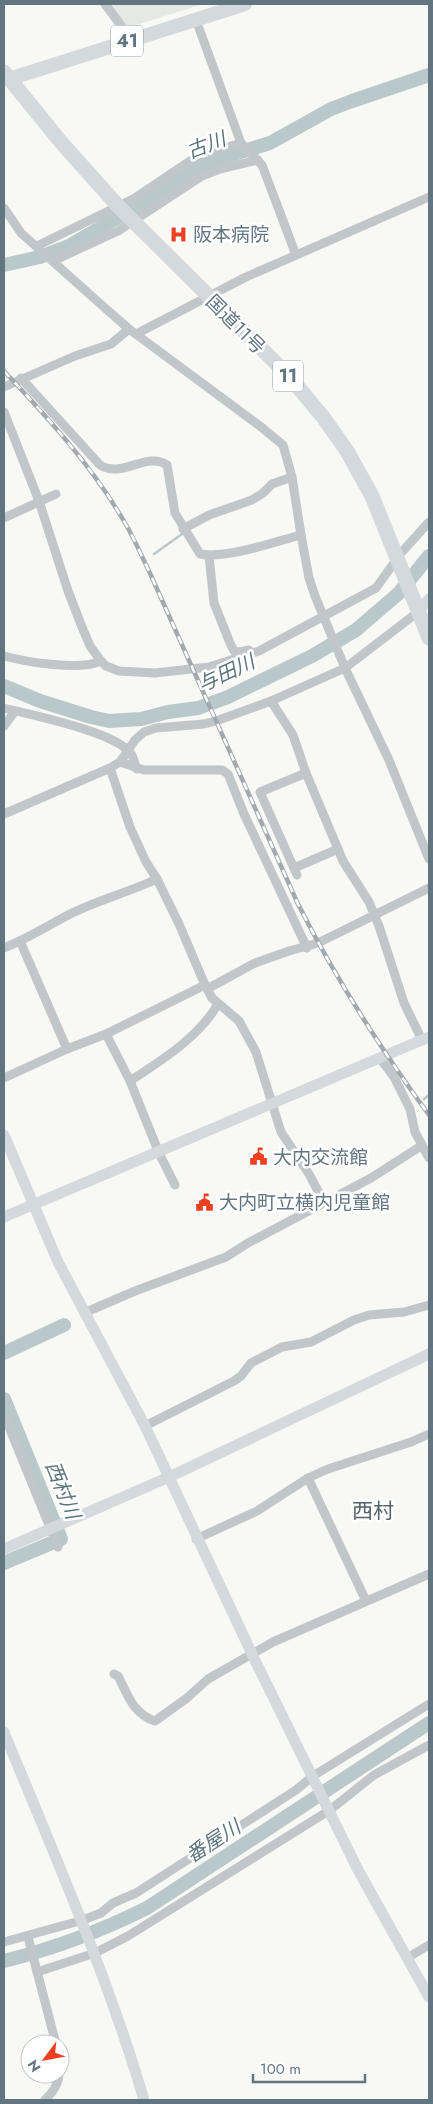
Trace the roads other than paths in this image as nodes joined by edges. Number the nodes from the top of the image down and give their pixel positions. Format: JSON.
{"nodes":[{"id":1,"x":105,"y":4,"type":"edge"},
{"id":2,"x":238,"y":5,"type":"edge"},
{"id":3,"x":196,"y":20,"type":"junction"},
{"id":4,"x":128,"y":40,"type":"junction"},
{"id":5,"x":5,"y":77,"type":"edge"},
{"id":6,"x":242,"y":144,"type":"junction"},
{"id":7,"x":256,"y":158,"type":"junction"},
{"id":8,"x":429,"y":197,"type":"edge"},
{"id":9,"x":119,"y":207,"type":"junction"},
{"id":10,"x":4,"y":208,"type":"edge"},
{"id":11,"x":132,"y":220,"type":"junction"},
{"id":12,"x":38,"y":248,"type":"junction"},
{"id":13,"x":296,"y":256,"type":"junction"},
{"id":14,"x":52,"y":260,"type":"junction"},
{"id":15,"x":208,"y":296,"type":"junction"},
{"id":16,"x":133,"y":332,"type":"junction"},
{"id":17,"x":22,"y":378,"type":"junction"},
{"id":18,"x":4,"y":387,"type":"edge"},
{"id":19,"x":4,"y":412,"type":"edge"},
{"id":20,"x":292,"y":477,"type":"junction"},
{"id":21,"x":56,"y":494,"type":"dead end"},
{"id":22,"x":39,"y":501,"type":"junction"},
{"id":23,"x":4,"y":518,"type":"edge"},
{"id":24,"x":429,"y":522,"type":"edge"},
{"id":25,"x":183,"y":529,"type":"junction"},
{"id":26,"x":301,"y":535,"type":"junction"},
{"id":27,"x":209,"y":556,"type":"junction"},
{"id":28,"x":398,"y":563,"type":"junction"},
{"id":29,"x":429,"y":599,"type":"edge"},
{"id":30,"x":416,"y":606,"type":"junction"},
{"id":31,"x":324,"y":618,"type":"junction"},
{"id":32,"x":429,"y":638,"type":"edge"},
{"id":33,"x":259,"y":651,"type":"junction"},
{"id":34,"x":4,"y":656,"type":"edge"},
{"id":35,"x":101,"y":661,"type":"junction"},
{"id":36,"x":344,"y":665,"type":"junction"},
{"id":37,"x":271,"y":702,"type":"junction"},
{"id":38,"x":4,"y":708,"type":"edge"},
{"id":39,"x":15,"y":711,"type":"junction"},
{"id":40,"x":4,"y":726,"type":"edge"},
{"id":41,"x":128,"y":751,"type":"junction"},
{"id":42,"x":120,"y":762,"type":"junction"},
{"id":43,"x":110,"y":768,"type":"junction"},
{"id":44,"x":137,"y":769,"type":"junction"},
{"id":45,"x":306,"y":773,"type":"junction"},
{"id":46,"x":4,"y":814,"type":"edge"},
{"id":47,"x":338,"y":849,"type":"junction"},
{"id":48,"x":429,"y":859,"type":"edge"},
{"id":49,"x":157,"y":879,"type":"junction"},
{"id":50,"x":429,"y":888,"type":"edge"},
{"id":51,"x":375,"y":915,"type":"junction"},
{"id":52,"x":20,"y":942,"type":"junction"},
{"id":53,"x":4,"y":948,"type":"edge"},
{"id":54,"x":307,"y":948,"type":"junction"},
{"id":55,"x":206,"y":987,"type":"junction"},
{"id":56,"x":218,"y":1004,"type":"junction"},
{"id":57,"x":106,"y":1034,"type":"junction"},
{"id":58,"x":426,"y":1038,"type":"edge"},
{"id":59,"x":67,"y":1049,"type":"junction"},
{"id":60,"x":380,"y":1058,"type":"junction"},
{"id":61,"x":4,"y":1078,"type":"edge"},
{"id":62,"x":130,"y":1081,"type":"junction"},
{"id":63,"x":272,"y":1104,"type":"junction"},
{"id":64,"x":4,"y":1135,"type":"edge"},
{"id":65,"x":421,"y":1146,"type":"junction"},
{"id":66,"x":159,"y":1153,"type":"junction"},
{"id":67,"x":429,"y":1158,"type":"edge"},
{"id":68,"x":175,"y":1185,"type":"dead end"},
{"id":69,"x":324,"y":1202,"type":"junction"},
{"id":70,"x":35,"y":1205,"type":"junction"},
{"id":71,"x":4,"y":1217,"type":"edge"},
{"id":72,"x":429,"y":1305,"type":"edge"},
{"id":73,"x":84,"y":1313,"type":"junction"},
{"id":74,"x":429,"y":1354,"type":"edge"},
{"id":75,"x":4,"y":1415,"type":"edge"},
{"id":76,"x":145,"y":1426,"type":"junction"},
{"id":77,"x":429,"y":1434,"type":"edge"},
{"id":78,"x":169,"y":1477,"type":"junction"},
{"id":79,"x":308,"y":1478,"type":"junction"},
{"id":80,"x":52,"y":1529,"type":"junction"},
{"id":81,"x":196,"y":1539,"type":"junction"},
{"id":82,"x":58,"y":1547,"type":"dead end"},
{"id":83,"x":4,"y":1549,"type":"edge"},
{"id":84,"x":429,"y":1574,"type":"edge"},
{"id":85,"x":366,"y":1601,"type":"junction"},
{"id":86,"x":252,"y":1654,"type":"junction"},
{"id":87,"x":114,"y":1674,"type":"dead end"},
{"id":88,"x":429,"y":1704,"type":"edge"},
{"id":89,"x":4,"y":1732,"type":"edge"},
{"id":90,"x":429,"y":1745,"type":"edge"},
{"id":91,"x":315,"y":1780,"type":"junction"},
{"id":92,"x":329,"y":1808,"type":"junction"},
{"id":93,"x":83,"y":1922,"type":"junction"},
{"id":94,"x":29,"y":1938,"type":"junction"},
{"id":95,"x":4,"y":1942,"type":"edge"},
{"id":96,"x":429,"y":1945,"type":"edge"},
{"id":97,"x":95,"y":1951,"type":"junction"},
{"id":98,"x":407,"y":1958,"type":"junction"},
{"id":99,"x":37,"y":1970,"type":"junction"},
{"id":100,"x":429,"y":1997,"type":"edge"},
{"id":101,"x":53,"y":2034,"type":"edge"},
{"id":102,"x":57,"y":2084,"type":"edge"},
{"id":103,"x":45,"y":2100,"type":"edge"},
{"id":104,"x":144,"y":2100,"type":"edge"}],
"edges":[{"from":1,"to":4,"type":"street"},
{"from":2,"to":3,"type":"main road","number":"41"},
{"from":3,"to":4,"type":"main road","number":"41"},
{"from":3,"to":6,"type":"street"},
{"from":4,"to":5,"type":"main road","number":"41"},
{"from":5,"to":9,"type":"highway","name":"国道11号","number":"11"},
{"from":6,"to":7,"type":"street"},
{"from":6,"to":9,"type":"street"},
{"from":7,"to":11,"type":"street"},
{"from":7,"to":13,"type":"street"},
{"from":8,"to":13,"type":"street"},
{"from":9,"to":11,"type":"highway","name":"国道11号","number":"11"},
{"from":9,"to":12,"type":"street"},
{"from":10,"to":12,"type":"street"},
{"from":11,"to":14,"type":"street"},
{"from":11,"to":15,"type":"highway","name":"国道11号","number":"11"},
{"from":12,"to":14,"type":"street"},
{"from":13,"to":15,"type":"street"},
{"from":14,"to":16,"type":"street"},
{"from":15,"to":16,"type":"street"},
{"from":15,"to":28,"type":"highway","name":"国道11号","number":"11"},
{"from":16,"to":17,"type":"street"},
{"from":16,"to":20,"type":"street"},
{"from":17,"to":18,"type":"street"},
{"from":17,"to":25,"type":"street"},
{"from":19,"to":22,"type":"street"},
{"from":20,"to":25,"type":"street"},
{"from":20,"to":26,"type":"street"},
{"from":21,"to":22,"type":"street"},
{"from":22,"to":23,"type":"street"},
{"from":22,"to":35,"type":"street"},
{"from":24,"to":28,"type":"street"},
{"from":25,"to":27,"type":"street"},
{"from":26,"to":27,"type":"street"},
{"from":26,"to":31,"type":"street"},
{"from":27,"to":33,"type":"street"},
{"from":28,"to":30,"type":"highway","name":"国道11号","number":"11"},
{"from":28,"to":31,"type":"street"},
{"from":29,"to":30,"type":"street"},
{"from":30,"to":32,"type":"highway","name":"国道11号","number":"11"},
{"from":30,"to":36,"type":"street"},
{"from":31,"to":33,"type":"street"},
{"from":31,"to":36,"type":"street"},
{"from":33,"to":35,"type":"street"},
{"from":34,"to":35,"type":"street"},
{"from":36,"to":37,"type":"street"},
{"from":36,"to":48,"type":"street"},
{"from":37,"to":41,"type":"street"},
{"from":37,"to":45,"type":"street"},
{"from":38,"to":39,"type":"street"},
{"from":39,"to":40,"type":"street"},
{"from":39,"to":41,"type":"street"},
{"from":41,"to":42,"type":"street"},
{"from":41,"to":44,"type":"street"},
{"from":42,"to":43,"type":"street"},
{"from":42,"to":44,"type":"street"},
{"from":43,"to":46,"type":"street"},
{"from":43,"to":49,"type":"street"},
{"from":44,"to":54,"type":"street"},
{"from":45,"to":47,"type":"street"},
{"from":45,"to":47,"type":"street"},
{"from":47,"to":51,"type":"street"},
{"from":49,"to":52,"type":"street"},
{"from":49,"to":55,"type":"street"},
{"from":50,"to":51,"type":"street"},
{"from":51,"to":54,"type":"street"},
{"from":51,"to":58,"type":"street"},
{"from":52,"to":53,"type":"street"},
{"from":52,"to":59,"type":"street"},
{"from":54,"to":55,"type":"street"},
{"from":55,"to":56,"type":"street"},
{"from":55,"to":57,"type":"street"},
{"from":56,"to":62,"type":"street"},
{"from":56,"to":63,"type":"street"},
{"from":57,"to":59,"type":"street"},
{"from":57,"to":62,"type":"street"},
{"from":58,"to":60,"type":"street"},
{"from":59,"to":61,"type":"street"},
{"from":60,"to":63,"type":"street"},
{"from":60,"to":65,"type":"street"},
{"from":62,"to":66,"type":"street"},
{"from":63,"to":66,"type":"street"},
{"from":63,"to":69,"type":"street"},
{"from":64,"to":70,"type":"street"},
{"from":65,"to":67,"type":"street"},
{"from":65,"to":69,"type":"street"},
{"from":66,"to":68,"type":"street"},
{"from":66,"to":70,"type":"street"},
{"from":69,"to":73,"type":"street"},
{"from":70,"to":71,"type":"street"},
{"from":70,"to":73,"type":"street"},
{"from":72,"to":76,"type":"street"},
{"from":73,"to":76,"type":"street"},
{"from":74,"to":78,"type":"street"},
{"from":75,"to":80,"type":"street"},
{"from":76,"to":78,"type":"street"},
{"from":77,"to":79,"type":"street"},
{"from":78,"to":80,"type":"street"},
{"from":78,"to":81,"type":"street"},
{"from":79,"to":81,"type":"street"},
{"from":79,"to":85,"type":"street"},
{"from":80,"to":82,"type":"street"},
{"from":80,"to":83,"type":"street"},
{"from":81,"to":86,"type":"street"},
{"from":84,"to":85,"type":"street"},
{"from":85,"to":86,"type":"street"},
{"from":86,"to":87,"type":"street"},
{"from":86,"to":91,"type":"street"},
{"from":88,"to":91,"type":"street"},
{"from":89,"to":93,"type":"street"},
{"from":90,"to":92,"type":"street"},
{"from":91,"to":92,"type":"street"},
{"from":91,"to":93,"type":"street"},
{"from":92,"to":97,"type":"street"},
{"from":92,"to":98,"type":"street"},
{"from":93,"to":94,"type":"street"},
{"from":93,"to":97,"type":"street"},
{"from":94,"to":95,"type":"street"},
{"from":94,"to":99,"type":"street"},
{"from":96,"to":98,"type":"street"},
{"from":97,"to":99,"type":"street"},
{"from":97,"to":104,"type":"street"},
{"from":98,"to":100,"type":"street"},
{"from":99,"to":101,"type":"street"},
{"from":102,"to":103,"type":"street"}]}
